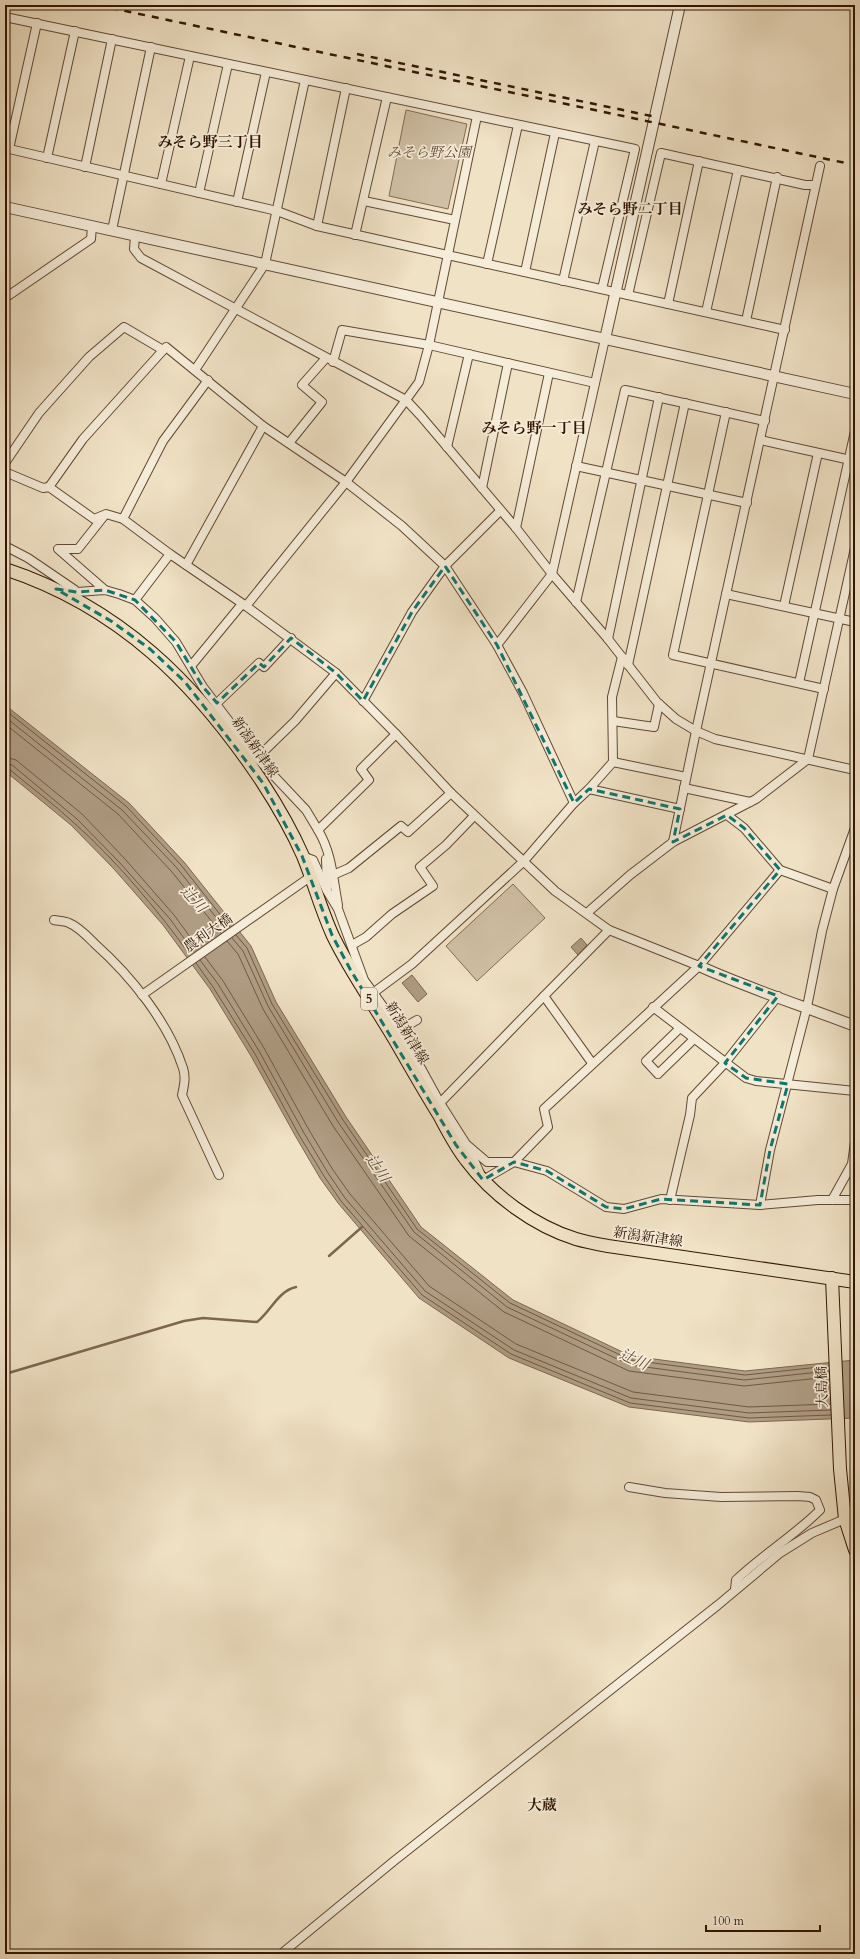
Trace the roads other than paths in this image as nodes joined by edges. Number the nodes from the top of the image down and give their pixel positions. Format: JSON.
{"nodes":[{"id":1,"x":680,"y":5,"type":"edge"},
{"id":2,"x":5,"y":17,"type":"edge"},
{"id":3,"x":37,"y":23,"type":"junction"},
{"id":4,"x":76,"y":31,"type":"junction"},
{"id":5,"x":112,"y":39,"type":"junction"},
{"id":6,"x":151,"y":47,"type":"junction"},
{"id":7,"x":190,"y":56,"type":"junction"},
{"id":8,"x":228,"y":64,"type":"junction"},
{"id":9,"x":266,"y":72,"type":"junction"},
{"id":10,"x":305,"y":80,"type":"junction"},
{"id":11,"x":346,"y":88,"type":"junction"},
{"id":12,"x":387,"y":97,"type":"junction"},
{"id":13,"x":477,"y":116,"type":"junction"},
{"id":14,"x":518,"y":125,"type":"junction"},
{"id":15,"x":555,"y":132,"type":"junction"},
{"id":16,"x":596,"y":141,"type":"junction"},
{"id":17,"x":7,"y":149,"type":"edge"},
{"id":18,"x":47,"y":158,"type":"junction"},
{"id":19,"x":698,"y":161,"type":"junction"},
{"id":20,"x":820,"y":166,"type":"dead end"},
{"id":21,"x":85,"y":167,"type":"junction"},
{"id":22,"x":738,"y":170,"type":"junction"},
{"id":23,"x":122,"y":175,"type":"junction"},
{"id":24,"x":777,"y":177,"type":"junction"},
{"id":25,"x":161,"y":184,"type":"junction"},
{"id":26,"x":815,"y":185,"type":"junction"},
{"id":27,"x":199,"y":193,"type":"junction"},
{"id":28,"x":364,"y":201,"type":"junction"},
{"id":29,"x":237,"y":202,"type":"junction"},
{"id":30,"x":5,"y":207,"type":"edge"},
{"id":31,"x":277,"y":211,"type":"junction"},
{"id":32,"x":455,"y":220,"type":"junction"},
{"id":33,"x":92,"y":226,"type":"junction"},
{"id":34,"x":316,"y":226,"type":"junction"},
{"id":35,"x":112,"y":230,"type":"junction"},
{"id":36,"x":355,"y":235,"type":"junction"},
{"id":37,"x":135,"y":236,"type":"junction"},
{"id":38,"x":448,"y":255,"type":"junction"},
{"id":39,"x":265,"y":264,"type":"junction"},
{"id":40,"x":487,"y":264,"type":"junction"},
{"id":41,"x":525,"y":272,"type":"junction"},
{"id":42,"x":563,"y":281,"type":"junction"},
{"id":43,"x":602,"y":289,"type":"junction"},
{"id":44,"x":616,"y":292,"type":"junction"},
{"id":45,"x":628,"y":295,"type":"junction"},
{"id":46,"x":5,"y":298,"type":"edge"},
{"id":47,"x":438,"y":302,"type":"junction"},
{"id":48,"x":668,"y":304,"type":"junction"},
{"id":49,"x":235,"y":310,"type":"junction"},
{"id":50,"x":706,"y":312,"type":"junction"},
{"id":51,"x":746,"y":321,"type":"junction"},
{"id":52,"x":785,"y":330,"type":"junction"},
{"id":53,"x":605,"y":339,"type":"junction"},
{"id":54,"x":429,"y":345,"type":"junction"},
{"id":55,"x":163,"y":350,"type":"junction"},
{"id":56,"x":469,"y":354,"type":"junction"},
{"id":57,"x":330,"y":360,"type":"junction"},
{"id":58,"x":508,"y":363,"type":"junction"},
{"id":59,"x":195,"y":370,"type":"junction"},
{"id":60,"x":549,"y":373,"type":"junction"},
{"id":61,"x":775,"y":376,"type":"junction"},
{"id":62,"x":208,"y":380,"type":"junction"},
{"id":63,"x":595,"y":383,"type":"junction"},
{"id":64,"x":855,"y":394,"type":"edge"},
{"id":65,"x":660,"y":398,"type":"junction"},
{"id":66,"x":406,"y":400,"type":"junction"},
{"id":67,"x":685,"y":403,"type":"junction"},
{"id":68,"x":726,"y":412,"type":"junction"},
{"id":69,"x":765,"y":421,"type":"junction"},
{"id":70,"x":263,"y":426,"type":"junction"},
{"id":71,"x":855,"y":431,"type":"edge"},
{"id":72,"x":760,"y":440,"type":"junction"},
{"id":73,"x":289,"y":443,"type":"junction"},
{"id":74,"x":447,"y":447,"type":"junction"},
{"id":75,"x":818,"y":453,"type":"junction"},
{"id":76,"x":852,"y":460,"type":"edge"},
{"id":77,"x":5,"y":463,"type":"edge"},
{"id":78,"x":576,"y":466,"type":"junction"},
{"id":79,"x":5,"y":472,"type":"edge"},
{"id":80,"x":605,"y":472,"type":"junction"},
{"id":81,"x":642,"y":480,"type":"junction"},
{"id":82,"x":346,"y":482,"type":"junction"},
{"id":83,"x":667,"y":485,"type":"junction"},
{"id":84,"x":49,"y":487,"type":"junction"},
{"id":85,"x":482,"y":488,"type":"junction"},
{"id":86,"x":708,"y":494,"type":"junction"},
{"id":87,"x":747,"y":502,"type":"junction"},
{"id":88,"x":500,"y":511,"type":"junction"},
{"id":89,"x":106,"y":514,"type":"junction"},
{"id":90,"x":123,"y":519,"type":"junction"},
{"id":91,"x":516,"y":528,"type":"junction"},
{"id":92,"x":5,"y":546,"type":"edge"},
{"id":93,"x":855,"y":548,"type":"edge"},
{"id":94,"x":170,"y":554,"type":"junction"},
{"id":95,"x":186,"y":565,"type":"junction"},
{"id":96,"x":445,"y":566,"type":"junction"},
{"id":97,"x":5,"y":569,"type":"edge"},
{"id":98,"x":552,"y":574,"type":"junction"},
{"id":99,"x":56,"y":589,"type":"junction"},
{"id":100,"x":105,"y":590,"type":"junction"},
{"id":101,"x":77,"y":592,"type":"junction"},
{"id":102,"x":726,"y":594,"type":"junction"},
{"id":103,"x":135,"y":600,"type":"junction"},
{"id":104,"x":576,"y":602,"type":"junction"},
{"id":105,"x":244,"y":605,"type":"junction"},
{"id":106,"x":784,"y":606,"type":"junction"},
{"id":107,"x":814,"y":613,"type":"junction"},
{"id":108,"x":839,"y":619,"type":"junction"},
{"id":109,"x":855,"y":622,"type":"edge"},
{"id":110,"x":291,"y":638,"type":"junction"},
{"id":111,"x":608,"y":639,"type":"junction"},
{"id":112,"x":497,"y":645,"type":"junction"},
{"id":113,"x":622,"y":657,"type":"junction"},
{"id":114,"x":711,"y":664,"type":"junction"},
{"id":115,"x":628,"y":665,"type":"junction"},
{"id":116,"x":191,"y":666,"type":"junction"},
{"id":117,"x":336,"y":673,"type":"junction"},
{"id":118,"x":799,"y":683,"type":"junction"},
{"id":119,"x":824,"y":689,"type":"junction"},
{"id":120,"x":363,"y":701,"type":"junction"},
{"id":121,"x":217,"y":702,"type":"junction"},
{"id":122,"x":660,"y":704,"type":"junction"},
{"id":123,"x":613,"y":721,"type":"junction"},
{"id":124,"x":696,"y":731,"type":"junction"},
{"id":125,"x":396,"y":734,"type":"junction"},
{"id":126,"x":257,"y":758,"type":"junction"},
{"id":127,"x":808,"y":759,"type":"junction"},
{"id":128,"x":613,"y":762,"type":"junction"},
{"id":129,"x":855,"y":770,"type":"edge"},
{"id":130,"x":686,"y":777,"type":"junction"},
{"id":131,"x":684,"y":788,"type":"junction"},
{"id":132,"x":589,"y":790,"type":"junction"},
{"id":133,"x":451,"y":793,"type":"junction"},
{"id":134,"x":750,"y":802,"type":"junction"},
{"id":135,"x":574,"y":803,"type":"junction"},
{"id":136,"x":680,"y":809,"type":"junction"},
{"id":137,"x":727,"y":815,"type":"junction"},
{"id":138,"x":474,"y":816,"type":"junction"},
{"id":139,"x":855,"y":828,"type":"edge"},
{"id":140,"x":318,"y":830,"type":"junction"},
{"id":141,"x":673,"y":842,"type":"junction"},
{"id":142,"x":326,"y":843,"type":"junction"},
{"id":143,"x":302,"y":856,"type":"junction"},
{"id":144,"x":524,"y":861,"type":"junction"},
{"id":145,"x":780,"y":870,"type":"junction"},
{"id":146,"x":333,"y":875,"type":"junction"},
{"id":147,"x":310,"y":877,"type":"junction"},
{"id":148,"x":833,"y":889,"type":"junction"},
{"id":149,"x":327,"y":891,"type":"junction"},
{"id":150,"x":338,"y":909,"type":"junction"},
{"id":151,"x":586,"y":913,"type":"junction"},
{"id":152,"x":54,"y":920,"type":"dead end"},
{"id":153,"x":609,"y":930,"type":"junction"},
{"id":154,"x":352,"y":945,"type":"junction"},
{"id":155,"x":699,"y":966,"type":"junction"},
{"id":156,"x":350,"y":969,"type":"junction"},
{"id":157,"x":364,"y":980,"type":"junction"},
{"id":158,"x":373,"y":993,"type":"junction"},
{"id":159,"x":142,"y":996,"type":"junction"},
{"id":160,"x":544,"y":996,"type":"junction"},
{"id":161,"x":778,"y":996,"type":"junction"},
{"id":162,"x":653,"y":1007,"type":"junction"},
{"id":163,"x":807,"y":1007,"type":"junction"},
{"id":164,"x":417,"y":1020,"type":"dead end"},
{"id":165,"x":855,"y":1026,"type":"edge"},
{"id":166,"x":680,"y":1028,"type":"junction"},
{"id":167,"x":395,"y":1031,"type":"junction"},
{"id":168,"x":694,"y":1039,"type":"junction"},
{"id":169,"x":725,"y":1062,"type":"junction"},
{"id":170,"x":592,"y":1064,"type":"junction"},
{"id":171,"x":788,"y":1084,"type":"junction"},
{"id":172,"x":855,"y":1091,"type":"edge"},
{"id":173,"x":440,"y":1103,"type":"junction"},
{"id":174,"x":855,"y":1142,"type":"edge"},
{"id":175,"x":466,"y":1144,"type":"junction"},
{"id":176,"x":514,"y":1162,"type":"junction"},
{"id":177,"x":219,"y":1174,"type":"dead end"},
{"id":178,"x":483,"y":1180,"type":"junction"},
{"id":179,"x":670,"y":1200,"type":"junction"},
{"id":180,"x":832,"y":1200,"type":"junction"},
{"id":181,"x":855,"y":1200,"type":"edge"},
{"id":182,"x":760,"y":1205,"type":"junction"},
{"id":183,"x":832,"y":1278,"type":"junction"},
{"id":184,"x":855,"y":1282,"type":"edge"},
{"id":185,"x":629,"y":1487,"type":"dead end"},
{"id":186,"x":845,"y":1519,"type":"junction"},
{"id":187,"x":855,"y":1550,"type":"edge"},
{"id":188,"x":735,"y":1589,"type":"junction"},
{"id":189,"x":281,"y":1954,"type":"edge"}],
"edges":[{"from":1,"to":44,"type":"street"},
{"from":2,"to":3,"type":"street"},
{"from":3,"to":4,"type":"street"},
{"from":3,"to":17,"type":"street"},
{"from":4,"to":5,"type":"street"},
{"from":4,"to":18,"type":"street"},
{"from":5,"to":6,"type":"street"},
{"from":5,"to":21,"type":"street"},
{"from":6,"to":7,"type":"street"},
{"from":6,"to":23,"type":"street"},
{"from":7,"to":8,"type":"street"},
{"from":7,"to":25,"type":"street"},
{"from":8,"to":9,"type":"street"},
{"from":8,"to":27,"type":"street"},
{"from":9,"to":10,"type":"street"},
{"from":9,"to":29,"type":"street"},
{"from":10,"to":11,"type":"street"},
{"from":10,"to":31,"type":"street"},
{"from":11,"to":12,"type":"street"},
{"from":11,"to":34,"type":"street"},
{"from":12,"to":13,"type":"street"},
{"from":12,"to":28,"type":"street"},
{"from":13,"to":14,"type":"street"},
{"from":13,"to":32,"type":"street"},
{"from":14,"to":15,"type":"street"},
{"from":14,"to":40,"type":"street"},
{"from":15,"to":16,"type":"street"},
{"from":15,"to":41,"type":"street"},
{"from":16,"to":42,"type":"street"},
{"from":16,"to":43,"type":"street"},
{"from":17,"to":18,"type":"street"},
{"from":18,"to":21,"type":"street"},
{"from":19,"to":22,"type":"street"},
{"from":19,"to":45,"type":"street"},
{"from":19,"to":48,"type":"street"},
{"from":20,"to":26,"type":"street"},
{"from":21,"to":23,"type":"street"},
{"from":22,"to":24,"type":"street"},
{"from":22,"to":50,"type":"street"},
{"from":23,"to":25,"type":"street"},
{"from":23,"to":35,"type":"street"},
{"from":24,"to":26,"type":"street"},
{"from":24,"to":51,"type":"street"},
{"from":25,"to":27,"type":"street"},
{"from":26,"to":52,"type":"street"},
{"from":27,"to":29,"type":"street"},
{"from":28,"to":32,"type":"street"},
{"from":28,"to":36,"type":"street"},
{"from":29,"to":31,"type":"street"},
{"from":30,"to":33,"type":"street"},
{"from":31,"to":34,"type":"street"},
{"from":31,"to":39,"type":"street"},
{"from":32,"to":38,"type":"street"},
{"from":33,"to":35,"type":"street"},
{"from":33,"to":46,"type":"street"},
{"from":34,"to":36,"type":"street"},
{"from":35,"to":37,"type":"street"},
{"from":36,"to":38,"type":"street"},
{"from":37,"to":39,"type":"street"},
{"from":37,"to":49,"type":"street"},
{"from":38,"to":40,"type":"street"},
{"from":38,"to":47,"type":"street"},
{"from":39,"to":47,"type":"street"},
{"from":39,"to":49,"type":"street"},
{"from":40,"to":41,"type":"street"},
{"from":41,"to":42,"type":"street"},
{"from":42,"to":43,"type":"street"},
{"from":43,"to":44,"type":"street"},
{"from":44,"to":45,"type":"street"},
{"from":44,"to":53,"type":"street"},
{"from":45,"to":48,"type":"street"},
{"from":47,"to":53,"type":"street"},
{"from":47,"to":54,"type":"street"},
{"from":48,"to":50,"type":"street"},
{"from":49,"to":57,"type":"street"},
{"from":49,"to":59,"type":"street"},
{"from":50,"to":51,"type":"street"},
{"from":51,"to":52,"type":"street"},
{"from":52,"to":61,"type":"street"},
{"from":53,"to":61,"type":"street"},
{"from":53,"to":63,"type":"street"},
{"from":54,"to":56,"type":"street"},
{"from":54,"to":57,"type":"street"},
{"from":54,"to":66,"type":"street"},
{"from":55,"to":59,"type":"street"},
{"from":55,"to":77,"type":"street"},
{"from":55,"to":84,"type":"street"},
{"from":56,"to":58,"type":"street"},
{"from":56,"to":74,"type":"street"},
{"from":57,"to":66,"type":"street"},
{"from":57,"to":73,"type":"street"},
{"from":58,"to":60,"type":"street"},
{"from":58,"to":85,"type":"street"},
{"from":59,"to":62,"type":"street"},
{"from":60,"to":63,"type":"street"},
{"from":60,"to":91,"type":"street"},
{"from":61,"to":64,"type":"street"},
{"from":61,"to":69,"type":"street"},
{"from":62,"to":70,"type":"street"},
{"from":62,"to":90,"type":"street"},
{"from":63,"to":78,"type":"street"},
{"from":65,"to":67,"type":"street"},
{"from":65,"to":80,"type":"street"},
{"from":65,"to":81,"type":"street"},
{"from":66,"to":74,"type":"street"},
{"from":66,"to":82,"type":"street"},
{"from":67,"to":68,"type":"street"},
{"from":67,"to":83,"type":"street"},
{"from":68,"to":69,"type":"street"},
{"from":68,"to":86,"type":"street"},
{"from":69,"to":72,"type":"street"},
{"from":70,"to":73,"type":"street"},
{"from":70,"to":95,"type":"street"},
{"from":71,"to":76,"type":"street"},
{"from":72,"to":75,"type":"street"},
{"from":72,"to":87,"type":"street"},
{"from":73,"to":82,"type":"street"},
{"from":74,"to":85,"type":"street"},
{"from":75,"to":76,"type":"street"},
{"from":75,"to":106,"type":"street"},
{"from":76,"to":107,"type":"street"},
{"from":78,"to":80,"type":"street"},
{"from":78,"to":98,"type":"street"},
{"from":79,"to":84,"type":"street"},
{"from":80,"to":81,"type":"street"},
{"from":80,"to":104,"type":"street"},
{"from":81,"to":83,"type":"street"},
{"from":81,"to":111,"type":"street"},
{"from":82,"to":96,"type":"street"},
{"from":82,"to":105,"type":"street"},
{"from":83,"to":86,"type":"street"},
{"from":83,"to":115,"type":"street"},
{"from":84,"to":89,"type":"street"},
{"from":85,"to":88,"type":"street"},
{"from":86,"to":87,"type":"street"},
{"from":86,"to":114,"type":"street"},
{"from":87,"to":102,"type":"street"},
{"from":88,"to":91,"type":"street"},
{"from":88,"to":96,"type":"street"},
{"from":89,"to":90,"type":"street"},
{"from":89,"to":100,"type":"street"},
{"from":90,"to":94,"type":"street"},
{"from":91,"to":98,"type":"street"},
{"from":92,"to":101,"type":"street"},
{"from":93,"to":108,"type":"street"},
{"from":94,"to":95,"type":"street"},
{"from":94,"to":103,"type":"street"},
{"from":95,"to":105,"type":"street"},
{"from":96,"to":112,"type":"street"},
{"from":96,"to":120,"type":"street"},
{"from":97,"to":99,"type":"main road","name":"新潟新津線","number":"5"},
{"from":98,"to":104,"type":"street"},
{"from":98,"to":112,"type":"street"},
{"from":99,"to":101,"type":"street"},
{"from":99,"to":143,"type":"main road","name":"新潟新津線","number":"5"},
{"from":100,"to":101,"type":"street"},
{"from":100,"to":103,"type":"street"},
{"from":102,"to":106,"type":"street"},
{"from":102,"to":114,"type":"street"},
{"from":103,"to":116,"type":"street"},
{"from":104,"to":111,"type":"street"},
{"from":105,"to":110,"type":"street"},
{"from":105,"to":116,"type":"street"},
{"from":106,"to":107,"type":"street"},
{"from":107,"to":108,"type":"street"},
{"from":107,"to":118,"type":"street"},
{"from":108,"to":109,"type":"street"},
{"from":108,"to":119,"type":"street"},
{"from":110,"to":117,"type":"street"},
{"from":110,"to":121,"type":"street"},
{"from":111,"to":113,"type":"street"},
{"from":112,"to":135,"type":"street"},
{"from":113,"to":115,"type":"street"},
{"from":113,"to":123,"type":"street"},
{"from":114,"to":118,"type":"street"},
{"from":114,"to":124,"type":"street"},
{"from":115,"to":122,"type":"street"},
{"from":116,"to":121,"type":"street"},
{"from":117,"to":120,"type":"street"},
{"from":117,"to":126,"type":"street"},
{"from":118,"to":119,"type":"street"},
{"from":119,"to":127,"type":"street"},
{"from":120,"to":125,"type":"street"},
{"from":121,"to":126,"type":"street"},
{"from":122,"to":123,"type":"street"},
{"from":122,"to":124,"type":"street"},
{"from":123,"to":128,"type":"street"},
{"from":124,"to":127,"type":"street"},
{"from":124,"to":130,"type":"street"},
{"from":125,"to":133,"type":"street"},
{"from":125,"to":140,"type":"street"},
{"from":126,"to":140,"type":"street"},
{"from":127,"to":129,"type":"street"},
{"from":127,"to":134,"type":"street"},
{"from":128,"to":130,"type":"street"},
{"from":128,"to":132,"type":"street"},
{"from":130,"to":131,"type":"street"},
{"from":131,"to":134,"type":"street"},
{"from":131,"to":136,"type":"street"},
{"from":132,"to":135,"type":"street"},
{"from":132,"to":136,"type":"street"},
{"from":133,"to":138,"type":"street"},
{"from":133,"to":146,"type":"street"},
{"from":134,"to":137,"type":"street"},
{"from":135,"to":144,"type":"street"},
{"from":136,"to":141,"type":"street"},
{"from":137,"to":141,"type":"street"},
{"from":137,"to":145,"type":"street"},
{"from":138,"to":144,"type":"street"},
{"from":138,"to":154,"type":"street"},
{"from":139,"to":148,"type":"street"},
{"from":140,"to":142,"type":"street"},
{"from":141,"to":151,"type":"street"},
{"from":142,"to":146,"type":"street"},
{"from":142,"to":149,"type":"street"},
{"from":143,"to":147,"type":"main road","name":"新潟新津線","number":"5"},
{"from":143,"to":149,"type":"street"},
{"from":144,"to":151,"type":"street"},
{"from":144,"to":158,"type":"street"},
{"from":145,"to":148,"type":"street"},
{"from":145,"to":155,"type":"street"},
{"from":146,"to":150,"type":"street"},
{"from":147,"to":156,"type":"main road","name":"新潟新津線","number":"5"},
{"from":147,"to":159,"type":"street","name":"農利大橋"},
{"from":148,"to":163,"type":"street"},
{"from":149,"to":150,"type":"street"},
{"from":150,"to":154,"type":"street"},
{"from":151,"to":153,"type":"street"},
{"from":152,"to":159,"type":"street"},
{"from":153,"to":155,"type":"street"},
{"from":153,"to":160,"type":"street"},
{"from":154,"to":157,"type":"street"},
{"from":155,"to":161,"type":"street"},
{"from":155,"to":162,"type":"street"},
{"from":156,"to":157,"type":"street"},
{"from":156,"to":167,"type":"main road","name":"新潟新津線","number":"5"},
{"from":157,"to":158,"type":"street"},
{"from":158,"to":167,"type":"street"},
{"from":159,"to":177,"type":"street"},
{"from":160,"to":170,"type":"street"},
{"from":160,"to":173,"type":"street"},
{"from":161,"to":163,"type":"street"},
{"from":161,"to":169,"type":"street"},
{"from":162,"to":166,"type":"street"},
{"from":162,"to":170,"type":"street"},
{"from":163,"to":165,"type":"street"},
{"from":163,"to":171,"type":"street"},
{"from":164,"to":167,"type":"street"},
{"from":166,"to":168,"type":"street"},
{"from":166,"to":168,"type":"street"},
{"from":167,"to":173,"type":"street"},
{"from":167,"to":178,"type":"main road","name":"新潟新津線","number":"5"},
{"from":168,"to":169,"type":"street"},
{"from":169,"to":171,"type":"street"},
{"from":169,"to":179,"type":"street"},
{"from":170,"to":176,"type":"street"},
{"from":171,"to":172,"type":"street"},
{"from":171,"to":182,"type":"street"},
{"from":173,"to":175,"type":"street"},
{"from":174,"to":180,"type":"street"},
{"from":175,"to":176,"type":"street"},
{"from":175,"to":178,"type":"street"},
{"from":176,"to":178,"type":"street"},
{"from":176,"to":179,"type":"street"},
{"from":178,"to":183,"type":"main road","name":"新潟新津線","number":"5"},
{"from":179,"to":182,"type":"street"},
{"from":180,"to":181,"type":"street"},
{"from":180,"to":182,"type":"street"},
{"from":183,"to":184,"type":"main road","number":"5"},
{"from":183,"to":186,"type":"main road","name":"大島橋"},
{"from":185,"to":188,"type":"street"},
{"from":186,"to":187,"type":"main road","name":"大島橋"},
{"from":186,"to":188,"type":"street"},
{"from":188,"to":189,"type":"street"}]}
